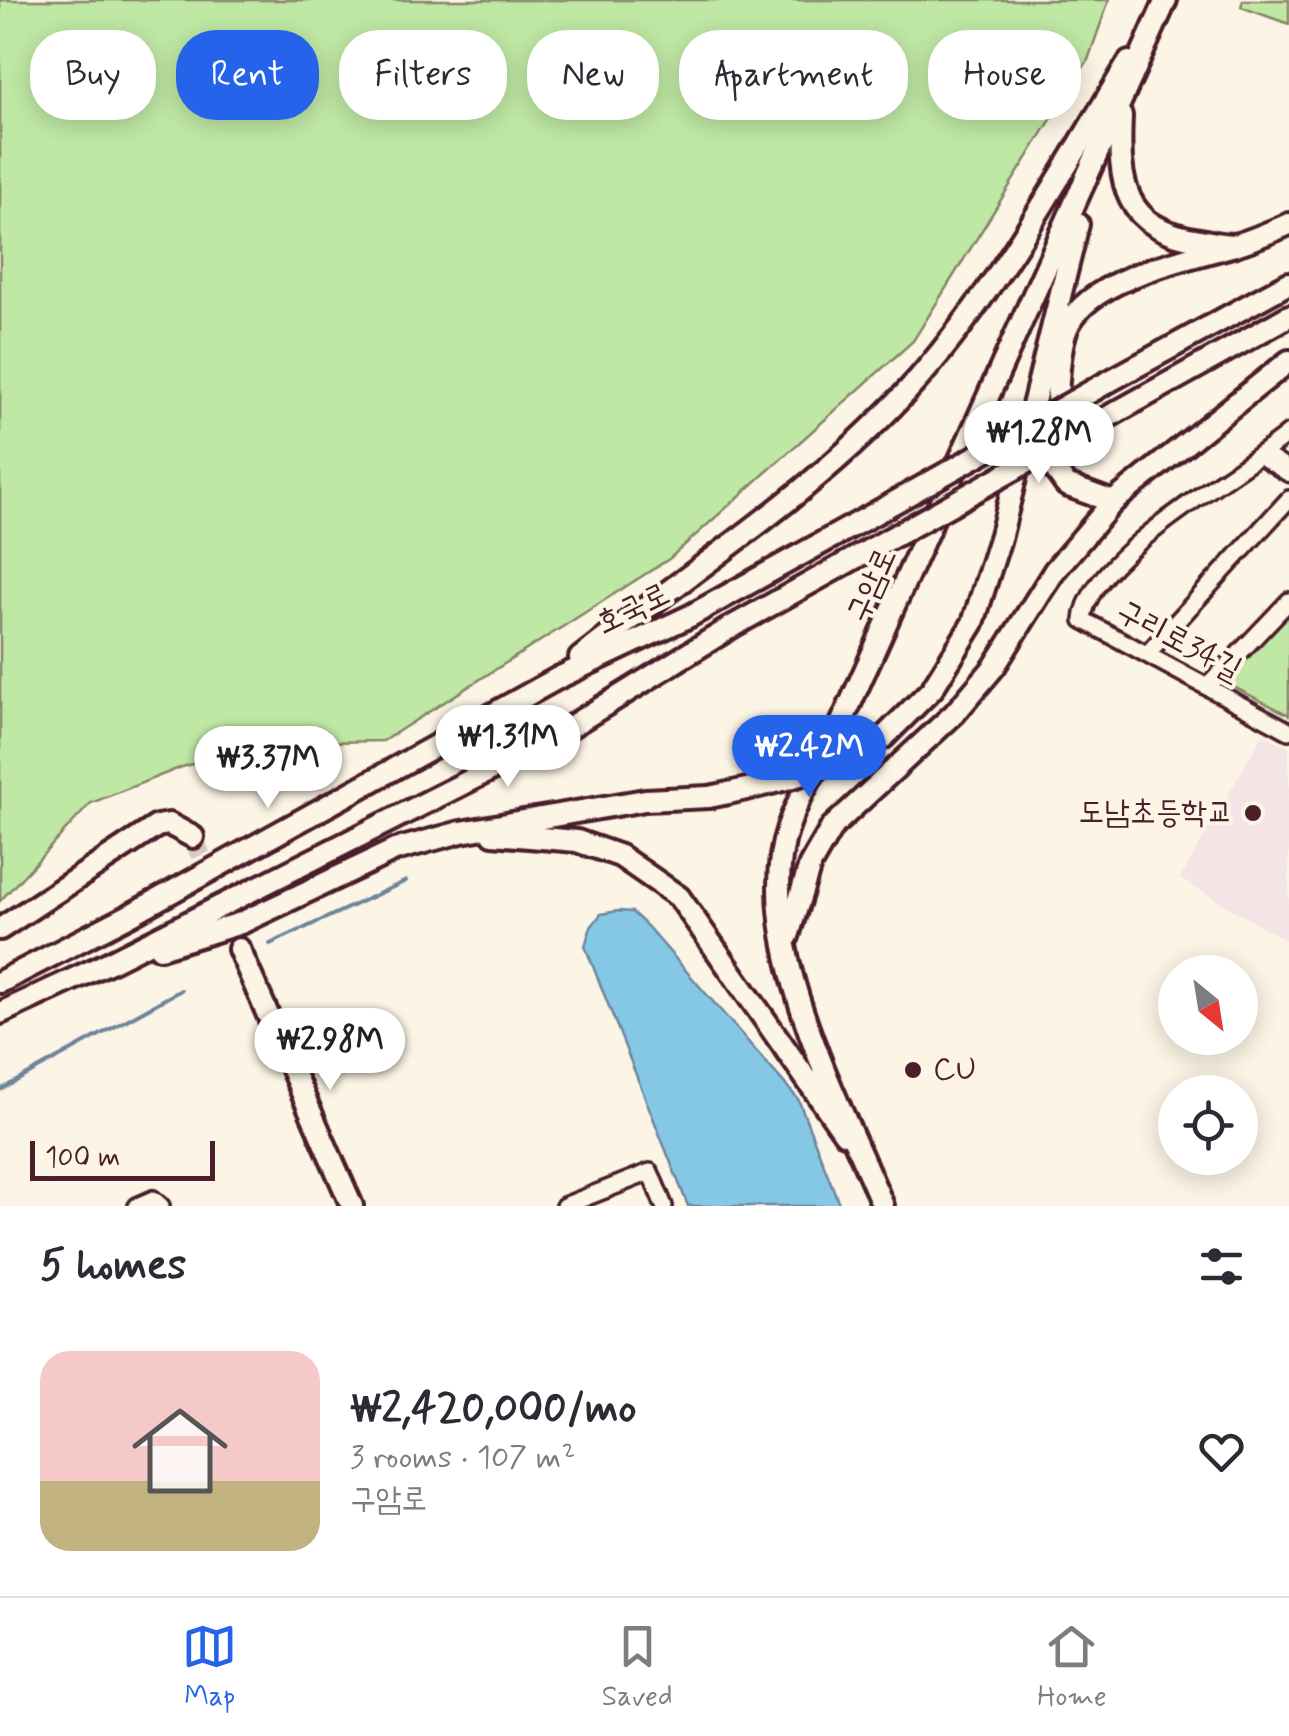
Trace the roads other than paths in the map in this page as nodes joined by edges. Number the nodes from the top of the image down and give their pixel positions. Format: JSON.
{"nodes":[{"id":1,"x":1166,"y":0,"type":"edge"},
{"id":2,"x":1122,"y":102,"type":"junction"},
{"id":3,"x":1088,"y":180,"type":"junction"},
{"id":4,"x":1289,"y":224,"type":"edge"},
{"id":5,"x":1234,"y":245,"type":"junction"},
{"id":6,"x":1289,"y":283,"type":"edge"},
{"id":7,"x":1289,"y":316,"type":"edge"},
{"id":8,"x":1289,"y":361,"type":"edge"},
{"id":9,"x":1289,"y":433,"type":"edge"},
{"id":10,"x":1262,"y":455,"type":"junction"},
{"id":11,"x":1289,"y":472,"type":"edge"},
{"id":12,"x":1289,"y":498,"type":"edge"},
{"id":13,"x":1113,"y":502,"type":"junction"},
{"id":14,"x":1289,"y":601,"type":"edge"},
{"id":15,"x":1147,"y":654,"type":"junction"},
{"id":16,"x":558,"y":678,"type":"junction"},
{"id":17,"x":1207,"y":687,"type":"junction"},
{"id":18,"x":1289,"y":731,"type":"edge"},
{"id":19,"x":461,"y":832,"type":"junction"},
{"id":20,"x":193,"y":837,"type":"dead end"},
{"id":21,"x":0,"y":930,"type":"edge"},
{"id":22,"x":786,"y":942,"type":"junction"},
{"id":23,"x":239,"y":949,"type":"tunnel mouth"},
{"id":24,"x":106,"y":964,"type":"junction"},
{"id":25,"x":0,"y":982,"type":"edge"},
{"id":26,"x":0,"y":1013,"type":"edge"},
{"id":27,"x":864,"y":1158,"type":"junction"},
{"id":28,"x":136,"y":1206,"type":"edge"},
{"id":29,"x":161,"y":1206,"type":"edge"},
{"id":30,"x":352,"y":1206,"type":"edge"},
{"id":31,"x":564,"y":1206,"type":"edge"},
{"id":32,"x":664,"y":1206,"type":"edge"},
{"id":33,"x":884,"y":1206,"type":"edge"}],
"edges":[{"from":1,"to":2,"type":"main road","name":"구암로"},
{"from":1,"to":16,"type":"main road"},
{"from":2,"to":3,"type":"main road","name":"구암로"},
{"from":2,"to":5,"type":"main road"},
{"from":3,"to":19,"type":"main road","bridge":true},
{"from":3,"to":22,"type":"main road","name":"구암로"},
{"from":4,"to":5,"type":"main road"},
{"from":5,"to":13,"type":"main road"},
{"from":6,"to":16,"type":"main road","name":"호국로","bridge":true},
{"from":7,"to":24,"type":"main road","name":"호국로","bridge":true},
{"from":8,"to":13,"type":"main road"},
{"from":9,"to":10,"type":"street","name":"구리로34길"},
{"from":10,"to":11,"type":"street"},
{"from":10,"to":15,"type":"street","name":"구리로34길"},
{"from":12,"to":15,"type":"street"},
{"from":13,"to":22,"type":"main road"},
{"from":14,"to":17,"type":"street"},
{"from":15,"to":17,"type":"street","name":"구리로34길"},
{"from":16,"to":25,"type":"main road","name":"호국로"},
{"from":17,"to":18,"type":"street","name":"구리로34길"},
{"from":19,"to":24,"type":"main road"},
{"from":19,"to":27,"type":"main road"},
{"from":20,"to":21,"type":"main road"},
{"from":22,"to":27,"type":"main road","name":"구암로"},
{"from":23,"to":30,"type":"main road"},
{"from":24,"to":26,"type":"main road","name":"호국로"},
{"from":27,"to":33,"type":"main road","name":"구암로"},
{"from":28,"to":29,"type":"street"},
{"from":31,"to":32,"type":"street"}]}
